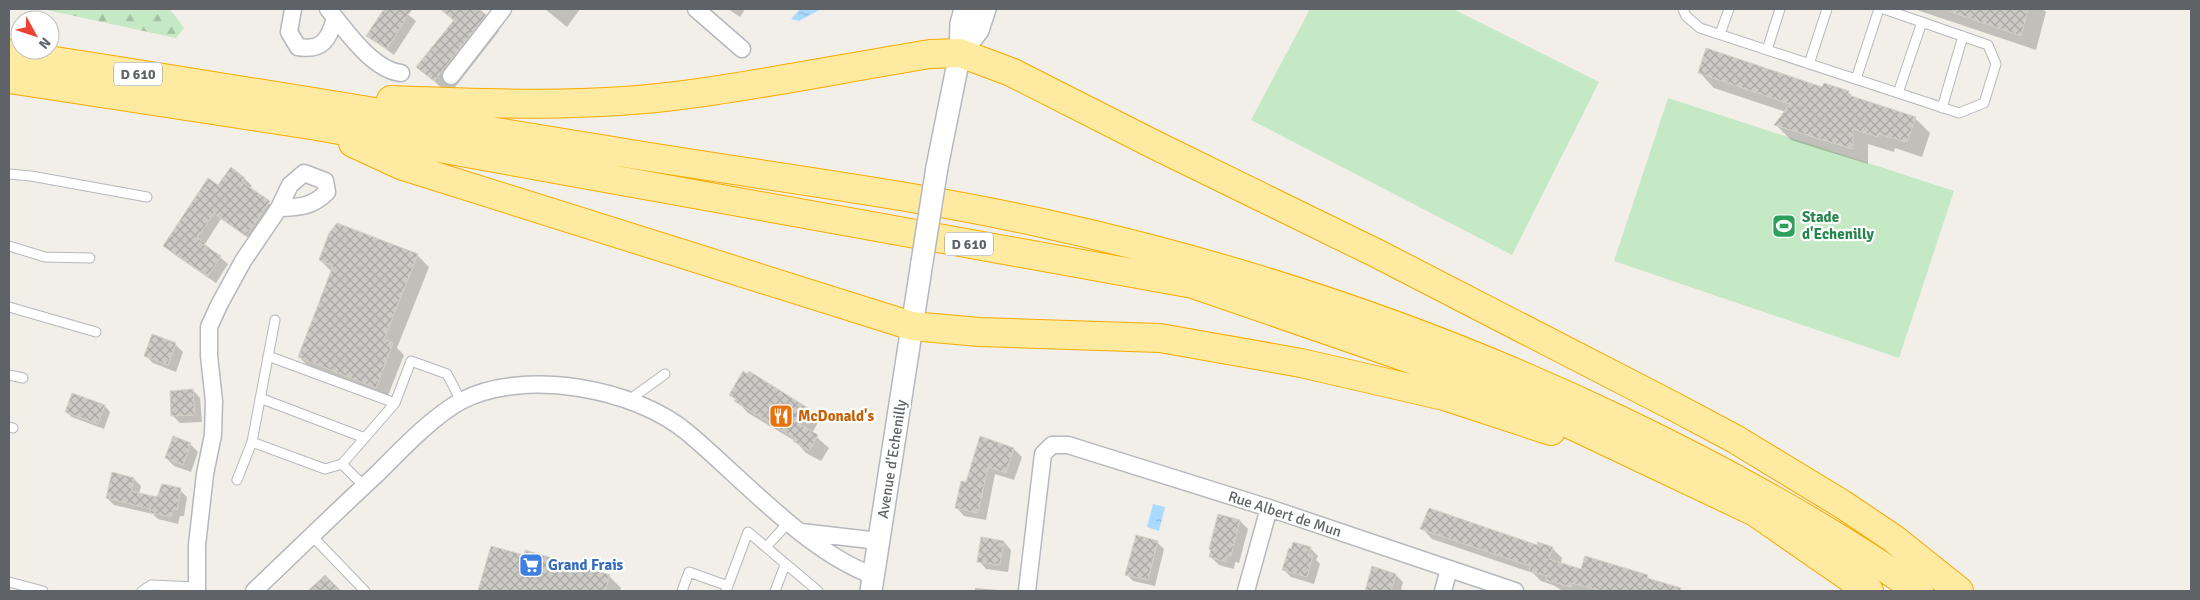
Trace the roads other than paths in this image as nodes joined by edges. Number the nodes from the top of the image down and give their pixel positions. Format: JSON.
{"nodes":[{"id":1,"x":293,"y":9,"type":"edge"},
{"id":2,"x":503,"y":9,"type":"edge"},
{"id":3,"x":696,"y":9,"type":"edge"},
{"id":4,"x":965,"y":9,"type":"edge"},
{"id":5,"x":984,"y":9,"type":"edge"},
{"id":6,"x":1683,"y":9,"type":"edge"},
{"id":7,"x":1729,"y":9,"type":"edge"},
{"id":8,"x":1780,"y":9,"type":"edge"},
{"id":9,"x":1828,"y":9,"type":"edge"},
{"id":10,"x":1879,"y":9,"type":"edge"},
{"id":11,"x":1884,"y":9,"type":"edge"},
{"id":12,"x":332,"y":13,"type":"edge"},
{"id":13,"x":1922,"y":22,"type":"junction"},
{"id":14,"x":1720,"y":34,"type":"junction"},
{"id":15,"x":1963,"y":36,"type":"junction"},
{"id":16,"x":742,"y":49,"type":"dead end"},
{"id":17,"x":1767,"y":50,"type":"junction"},
{"id":18,"x":960,"y":53,"type":"junction"},
{"id":19,"x":9,"y":54,"type":"edge"},
{"id":20,"x":1809,"y":64,"type":"junction"},
{"id":21,"x":401,"y":73,"type":"dead end"},
{"id":22,"x":451,"y":76,"type":"dead end"},
{"id":23,"x":9,"y":79,"type":"edge"},
{"id":24,"x":1856,"y":79,"type":"junction"},
{"id":25,"x":1898,"y":93,"type":"junction"},
{"id":26,"x":267,"y":95,"type":"junction"},
{"id":27,"x":1942,"y":108,"type":"junction"},
{"id":28,"x":317,"y":126,"type":"junction"},
{"id":29,"x":9,"y":174,"type":"edge"},
{"id":30,"x":146,"y":197,"type":"dead end"},
{"id":31,"x":279,"y":208,"type":"dead end"},
{"id":32,"x":9,"y":246,"type":"edge"},
{"id":33,"x":90,"y":258,"type":"dead end"},
{"id":34,"x":9,"y":308,"type":"edge"},
{"id":35,"x":275,"y":320,"type":"dead end"},
{"id":36,"x":912,"y":326,"type":"junction"},
{"id":37,"x":96,"y":332,"type":"dead end"},
{"id":38,"x":268,"y":356,"type":"junction"},
{"id":39,"x":665,"y":374,"type":"dead end"},
{"id":40,"x":9,"y":375,"type":"edge"},
{"id":41,"x":23,"y":378,"type":"dead end"},
{"id":42,"x":260,"y":398,"type":"junction"},
{"id":43,"x":629,"y":400,"type":"junction"},
{"id":44,"x":461,"y":401,"type":"junction"},
{"id":45,"x":395,"y":403,"type":"junction"},
{"id":46,"x":365,"y":438,"type":"junction"},
{"id":47,"x":252,"y":442,"type":"junction"},
{"id":48,"x":342,"y":464,"type":"junction"},
{"id":49,"x":1662,"y":468,"type":"junction"},
{"id":50,"x":237,"y":480,"type":"dead end"},
{"id":51,"x":364,"y":486,"type":"junction"},
{"id":52,"x":1269,"y":508,"type":"junction"},
{"id":53,"x":795,"y":527,"type":"junction"},
{"id":54,"x":312,"y":536,"type":"junction"},
{"id":55,"x":879,"y":542,"type":"junction"},
{"id":56,"x":766,"y":547,"type":"junction"},
{"id":57,"x":786,"y":565,"type":"junction"},
{"id":58,"x":1449,"y":569,"type":"junction"},
{"id":59,"x":9,"y":582,"type":"edge"},
{"id":60,"x":873,"y":584,"type":"edge"},
{"id":61,"x":197,"y":589,"type":"edge"},
{"id":62,"x":727,"y":589,"type":"edge"},
{"id":63,"x":43,"y":591,"type":"edge"},
{"id":64,"x":142,"y":591,"type":"edge"},
{"id":65,"x":254,"y":591,"type":"edge"},
{"id":66,"x":366,"y":591,"type":"edge"},
{"id":67,"x":682,"y":591,"type":"edge"},
{"id":68,"x":775,"y":591,"type":"edge"},
{"id":69,"x":818,"y":591,"type":"edge"},
{"id":70,"x":1027,"y":591,"type":"edge"},
{"id":71,"x":1246,"y":591,"type":"edge"},
{"id":72,"x":1443,"y":591,"type":"edge"},
{"id":73,"x":1515,"y":591,"type":"edge"},
{"id":74,"x":1869,"y":591,"type":"edge"},
{"id":75,"x":1919,"y":591,"type":"edge"},
{"id":76,"x":1959,"y":591,"type":"edge"}],
"edges":[{"from":1,"to":12,"type":"street"},
{"from":2,"to":22,"type":"street"},
{"from":3,"to":16,"type":"street"},
{"from":4,"to":18,"type":"street","name":"Avenue d'Echenilly"},
{"from":5,"to":18,"type":"street"},
{"from":6,"to":14,"type":"lane"},
{"from":7,"to":14,"type":"lane"},
{"from":8,"to":17,"type":"lane"},
{"from":9,"to":20,"type":"lane"},
{"from":10,"to":24,"type":"lane"},
{"from":11,"to":13,"type":"lane"},
{"from":12,"to":21,"type":"street"},
{"from":13,"to":15,"type":"lane"},
{"from":13,"to":25,"type":"lane"},
{"from":14,"to":17,"type":"lane"},
{"from":15,"to":27,"type":"lane"},
{"from":15,"to":27,"type":"lane"},
{"from":17,"to":20,"type":"lane"},
{"from":18,"to":26,"type":"highway"},
{"from":18,"to":36,"type":"street","name":"Avenue d'Echenilly","bridge":true},
{"from":18,"to":76,"type":"highway"},
{"from":19,"to":26,"type":"highway","number":"D 610"},
{"from":20,"to":24,"type":"lane"},
{"from":23,"to":28,"type":"highway","number":"D 610"},
{"from":24,"to":25,"type":"lane"},
{"from":25,"to":27,"type":"lane"},
{"from":26,"to":75,"type":"highway","number":"D 610"},
{"from":28,"to":36,"type":"highway"},
{"from":28,"to":49,"type":"highway","number":"D 610"},
{"from":29,"to":30,"type":"lane"},
{"from":31,"to":61,"type":"street"},
{"from":32,"to":33,"type":"lane"},
{"from":34,"to":37,"type":"lane"},
{"from":35,"to":38,"type":"lane"},
{"from":36,"to":49,"type":"highway"},
{"from":36,"to":55,"type":"street","name":"Avenue d'Echenilly"},
{"from":38,"to":42,"type":"lane"},
{"from":38,"to":45,"type":"lane"},
{"from":39,"to":43,"type":"lane"},
{"from":40,"to":41,"type":"lane"},
{"from":42,"to":46,"type":"lane"},
{"from":42,"to":47,"type":"lane"},
{"from":43,"to":44,"type":"street"},
{"from":43,"to":53,"type":"street"},
{"from":44,"to":45,"type":"lane"},
{"from":44,"to":51,"type":"street"},
{"from":45,"to":46,"type":"lane"},
{"from":46,"to":48,"type":"lane"},
{"from":47,"to":48,"type":"lane"},
{"from":47,"to":50,"type":"lane"},
{"from":48,"to":51,"type":"lane"},
{"from":49,"to":74,"type":"highway","number":"D 610"},
{"from":51,"to":54,"type":"street"},
{"from":52,"to":58,"type":"street","name":"Rue Albert de Mun"},
{"from":52,"to":70,"type":"street","name":"Rue Albert de Mun"},
{"from":52,"to":71,"type":"street"},
{"from":53,"to":55,"type":"street"},
{"from":53,"to":56,"type":"lane"},
{"from":53,"to":60,"type":"street"},
{"from":54,"to":65,"type":"street"},
{"from":54,"to":66,"type":"lane"},
{"from":55,"to":60,"type":"street","name":"Avenue d'Echenilly"},
{"from":56,"to":57,"type":"lane"},
{"from":56,"to":62,"type":"lane"},
{"from":57,"to":68,"type":"lane"},
{"from":57,"to":69,"type":"lane"},
{"from":58,"to":72,"type":"street"},
{"from":58,"to":73,"type":"street","name":"Rue Albert de Mun"},
{"from":59,"to":63,"type":"lane"},
{"from":61,"to":64,"type":"lane"},
{"from":62,"to":67,"type":"lane"}]}
